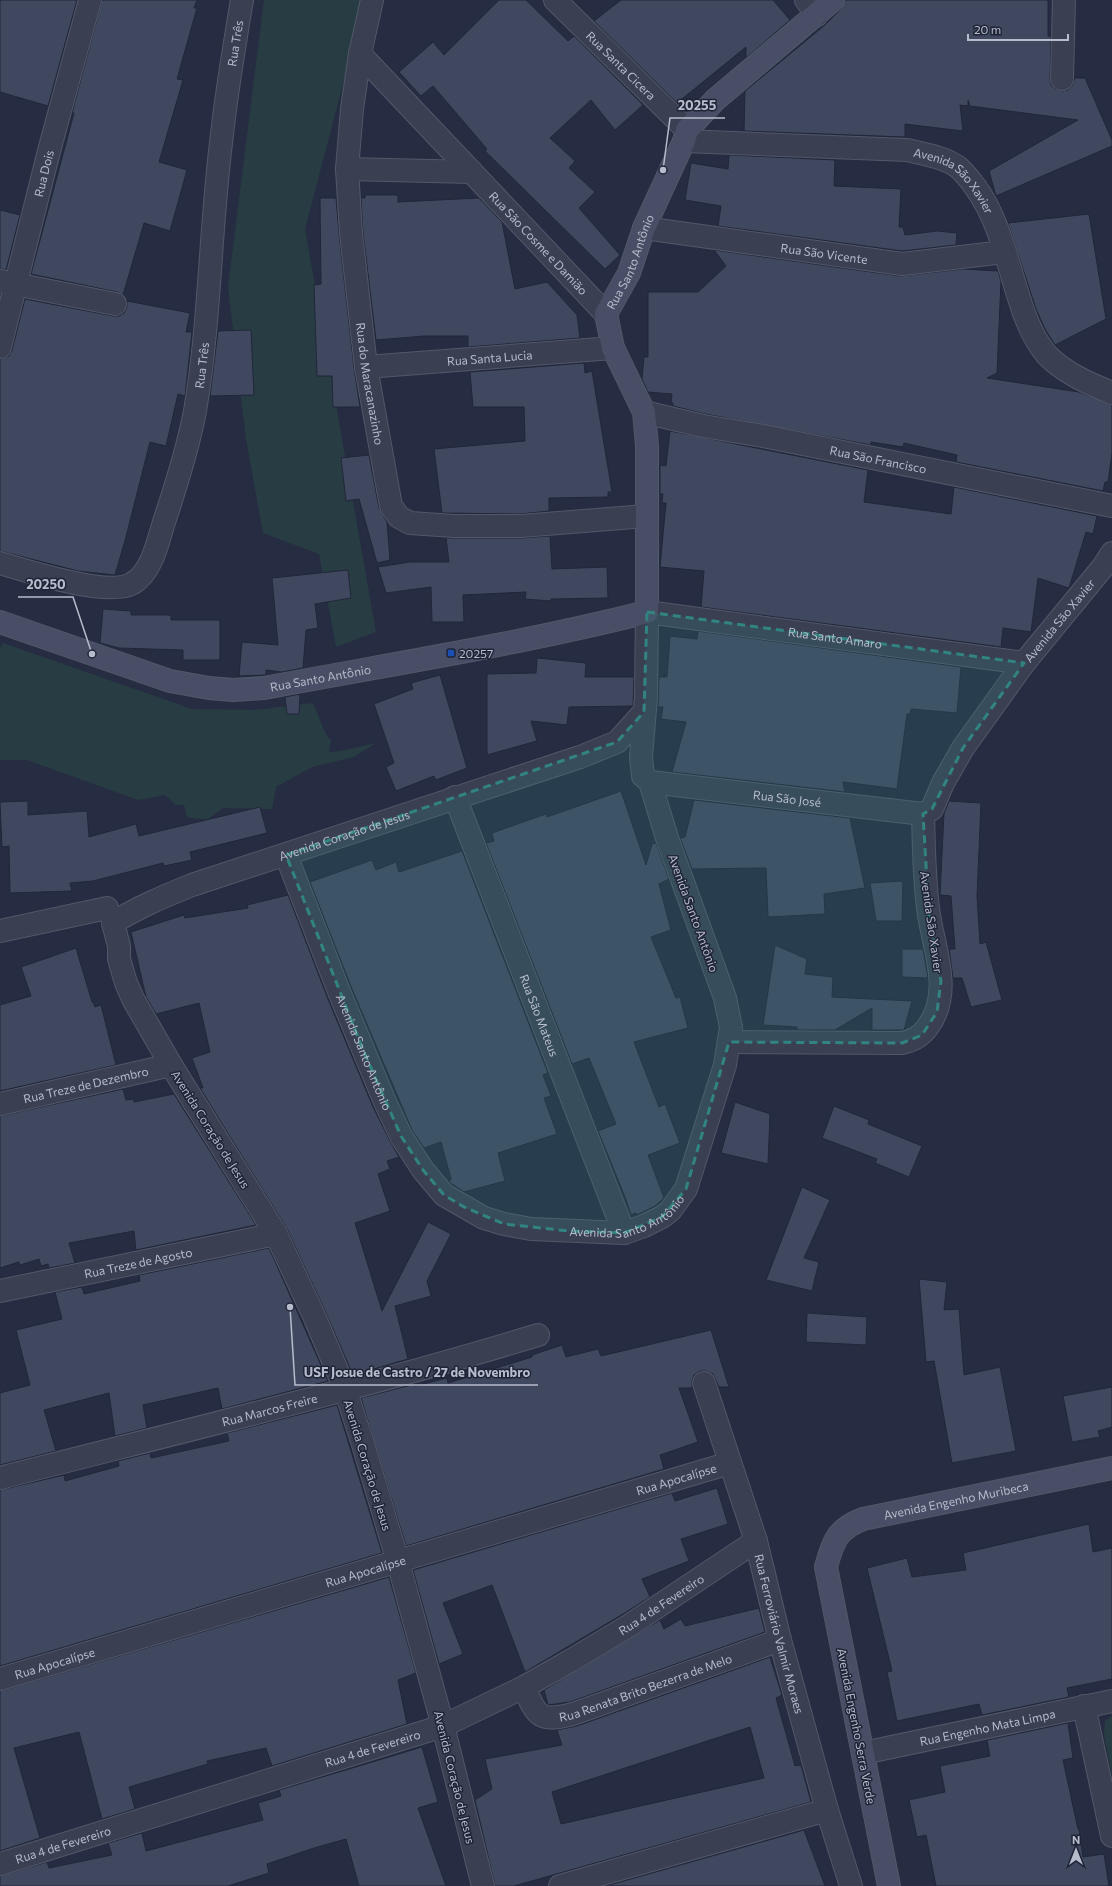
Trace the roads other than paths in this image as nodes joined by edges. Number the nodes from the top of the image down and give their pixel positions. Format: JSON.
{"nodes":[{"id":1,"x":90,"y":0,"type":"edge"},
{"id":2,"x":242,"y":0,"type":"edge"},
{"id":3,"x":372,"y":0,"type":"edge"},
{"id":4,"x":555,"y":0,"type":"edge"},
{"id":5,"x":833,"y":0,"type":"edge"},
{"id":6,"x":1064,"y":0,"type":"edge"},
{"id":7,"x":811,"y":7,"type":"edge"},
{"id":8,"x":360,"y":54,"type":"junction"},
{"id":9,"x":1062,"y":79,"type":"dead end"},
{"id":10,"x":685,"y":136,"type":"junction"},
{"id":11,"x":347,"y":169,"type":"junction"},
{"id":12,"x":472,"y":172,"type":"junction"},
{"id":13,"x":644,"y":228,"type":"junction"},
{"id":14,"x":1004,"y":252,"type":"junction"},
{"id":15,"x":8,"y":283,"type":"edge"},
{"id":16,"x":115,"y":304,"type":"dead end"},
{"id":17,"x":606,"y":314,"type":"junction"},
{"id":18,"x":0,"y":347,"type":"edge"},
{"id":19,"x":613,"y":348,"type":"junction"},
{"id":20,"x":366,"y":366,"type":"junction"},
{"id":21,"x":1112,"y":393,"type":"edge"},
{"id":22,"x":644,"y":412,"type":"junction"},
{"id":23,"x":1112,"y":506,"type":"edge"},
{"id":24,"x":646,"y":516,"type":"junction"},
{"id":25,"x":1112,"y":553,"type":"edge"},
{"id":26,"x":0,"y":563,"type":"edge"},
{"id":27,"x":647,"y":612,"type":"junction"},
{"id":28,"x":0,"y":622,"type":"edge"},
{"id":29,"x":1024,"y":662,"type":"junction"},
{"id":30,"x":644,"y":712,"type":"junction"},
{"id":31,"x":650,"y":782,"type":"junction"},
{"id":32,"x":455,"y":797,"type":"junction"},
{"id":33,"x":923,"y":814,"type":"junction"},
{"id":34,"x":286,"y":855,"type":"junction"},
{"id":35,"x":107,"y":908,"type":"dead end"},
{"id":36,"x":0,"y":931,"type":"edge"},
{"id":37,"x":729,"y":1042,"type":"junction"},
{"id":38,"x":171,"y":1065,"type":"junction"},
{"id":39,"x":0,"y":1104,"type":"edge"},
{"id":40,"x":624,"y":1233,"type":"junction"},
{"id":41,"x":276,"y":1234,"type":"junction"},
{"id":42,"x":0,"y":1291,"type":"edge"},
{"id":43,"x":538,"y":1336,"type":"dead end"},
{"id":44,"x":704,"y":1383,"type":"dead end"},
{"id":45,"x":345,"y":1389,"type":"junction"},
{"id":46,"x":730,"y":1463,"type":"junction"},
{"id":47,"x":1112,"y":1468,"type":"edge"},
{"id":48,"x":0,"y":1478,"type":"edge"},
{"id":49,"x":756,"y":1541,"type":"junction"},
{"id":50,"x":398,"y":1562,"type":"junction"},
{"id":51,"x":826,"y":1567,"type":"joint"},
{"id":52,"x":780,"y":1640,"type":"junction"},
{"id":53,"x":0,"y":1679,"type":"edge"},
{"id":54,"x":524,"y":1687,"type":"junction"},
{"id":55,"x":1112,"y":1701,"type":"edge"},
{"id":56,"x":1084,"y":1706,"type":"junction"},
{"id":57,"x":443,"y":1726,"type":"junction"},
{"id":58,"x":863,"y":1753,"type":"junction"},
{"id":59,"x":827,"y":1810,"type":"junction"},
{"id":60,"x":1112,"y":1836,"type":"edge"},
{"id":61,"x":0,"y":1864,"type":"edge"},
{"id":62,"x":483,"y":1886,"type":"edge"},
{"id":63,"x":560,"y":1886,"type":"edge"},
{"id":64,"x":851,"y":1886,"type":"edge"},
{"id":65,"x":889,"y":1886,"type":"edge"}],
"edges":[{"from":1,"to":15,"type":"street","name":"Rua Dois"},
{"from":2,"to":26,"type":"street","name":"Rua Três"},
{"from":3,"to":8,"type":"street","name":"Rua do Maracanazinho"},
{"from":4,"to":10,"type":"street","name":"Rua Santa Cicera"},
{"from":5,"to":7,"type":"main road","name":"Rua Santo Antônio"},
{"from":6,"to":9,"type":"street"},
{"from":7,"to":10,"type":"main road","name":"Rua Santo Antônio"},
{"from":8,"to":11,"type":"street","name":"Rua do Maracanazinho"},
{"from":8,"to":12,"type":"street","name":"Rua São Cosme e Damião"},
{"from":10,"to":13,"type":"main road","name":"Rua Santo Antônio"},
{"from":10,"to":14,"type":"street","name":"Avenida São Xavier"},
{"from":11,"to":12,"type":"street"},
{"from":11,"to":20,"type":"street","name":"Rua do Maracanazinho"},
{"from":12,"to":17,"type":"street","name":"Rua São Cosme e Damião"},
{"from":13,"to":14,"type":"street","name":"Rua São Vicente"},
{"from":13,"to":17,"type":"main road","name":"Rua Santo Antônio"},
{"from":14,"to":21,"type":"street","name":"Avenida São Xavier"},
{"from":15,"to":16,"type":"street"},
{"from":15,"to":18,"type":"street","name":"Rua Dois"},
{"from":17,"to":19,"type":"main road","name":"Rua Santo Antônio"},
{"from":19,"to":20,"type":"street","name":"Rua Santa Lucia"},
{"from":19,"to":22,"type":"main road","name":"Rua Santo Antônio"},
{"from":20,"to":24,"type":"street","name":"Rua do Maracanazinho"},
{"from":22,"to":23,"type":"street","name":"Rua São Francisco"},
{"from":22,"to":24,"type":"main road","name":"Rua Santo Antônio"},
{"from":24,"to":27,"type":"main road","name":"Rua Santo Antônio"},
{"from":25,"to":29,"type":"street","name":"Avenida São Xavier"},
{"from":27,"to":28,"type":"main road","name":"Rua Santo Antônio"},
{"from":27,"to":29,"type":"street","name":"Rua Santo Amaro"},
{"from":27,"to":30,"type":"street","name":"Rua Santo Antônio"},
{"from":29,"to":33,"type":"street","name":"Avenida São Xavier"},
{"from":30,"to":31,"type":"street","name":"Avenida Santo Antônio"},
{"from":30,"to":32,"type":"street","name":"Avenida Coração de Jesus"},
{"from":31,"to":33,"type":"street","name":"Rua São José"},
{"from":31,"to":37,"type":"street","name":"Avenida Santo Antônio"},
{"from":32,"to":34,"type":"street","name":"Avenida Coração de Jesus"},
{"from":32,"to":40,"type":"street","name":"Rua São Mateus"},
{"from":33,"to":37,"type":"street","name":"Avenida São Xavier"},
{"from":34,"to":38,"type":"street","name":"Avenida Coração de Jesus"},
{"from":34,"to":40,"type":"street","name":"Avenida Santo Antônio"},
{"from":35,"to":36,"type":"street"},
{"from":37,"to":40,"type":"street","name":"Avenida Santo Antônio"},
{"from":38,"to":39,"type":"street","name":"Rua Treze de Dezembro"},
{"from":38,"to":41,"type":"street","name":"Avenida Coração de Jesus"},
{"from":41,"to":42,"type":"street","name":"Rua Treze de Agosto"},
{"from":41,"to":45,"type":"street","name":"Avenida Coração de Jesus"},
{"from":43,"to":45,"type":"street","name":"Rua Marcos Freire"},
{"from":44,"to":46,"type":"street","name":"Rua Ferroviário Valmir Moraes"},
{"from":45,"to":48,"type":"street","name":"Rua Marcos Freire"},
{"from":45,"to":50,"type":"street","name":"Avenida Coração de Jesus"},
{"from":46,"to":49,"type":"street","name":"Rua Ferroviário Valmir Moraes"},
{"from":46,"to":50,"type":"street","name":"Rua Apocalípse"},
{"from":47,"to":51,"type":"main road","name":"Avenida Engenho Muribeca"},
{"from":49,"to":52,"type":"street","name":"Rua Ferroviário Valmir Moraes"},
{"from":49,"to":54,"type":"street","name":"Rua 4 de Fevereiro"},
{"from":50,"to":53,"type":"street","name":"Rua Apocalípse"},
{"from":50,"to":57,"type":"street","name":"Avenida Coração de Jesus"},
{"from":51,"to":58,"type":"main road","name":"Avenida Engenho Serra Verde"},
{"from":52,"to":54,"type":"street","name":"Rua Renata Brito Bezerra de Melo"},
{"from":52,"to":59,"type":"street","name":"Rua Ferroviário Valmir Moraes"},
{"from":54,"to":57,"type":"street","name":"Rua 4 de Fevereiro"},
{"from":55,"to":56,"type":"street","name":"Rua Engenho Mata Limpa"},
{"from":56,"to":58,"type":"street","name":"Rua Engenho Mata Limpa"},
{"from":56,"to":60,"type":"street"},
{"from":57,"to":61,"type":"street","name":"Rua 4 de Fevereiro"},
{"from":57,"to":62,"type":"street","name":"Avenida Coração de Jesus"},
{"from":58,"to":65,"type":"main road","name":"Avenida Engenho Serra Verde"},
{"from":59,"to":63,"type":"street"},
{"from":59,"to":64,"type":"street","name":"Rua Ferroviário Valmir Moraes"}]}
